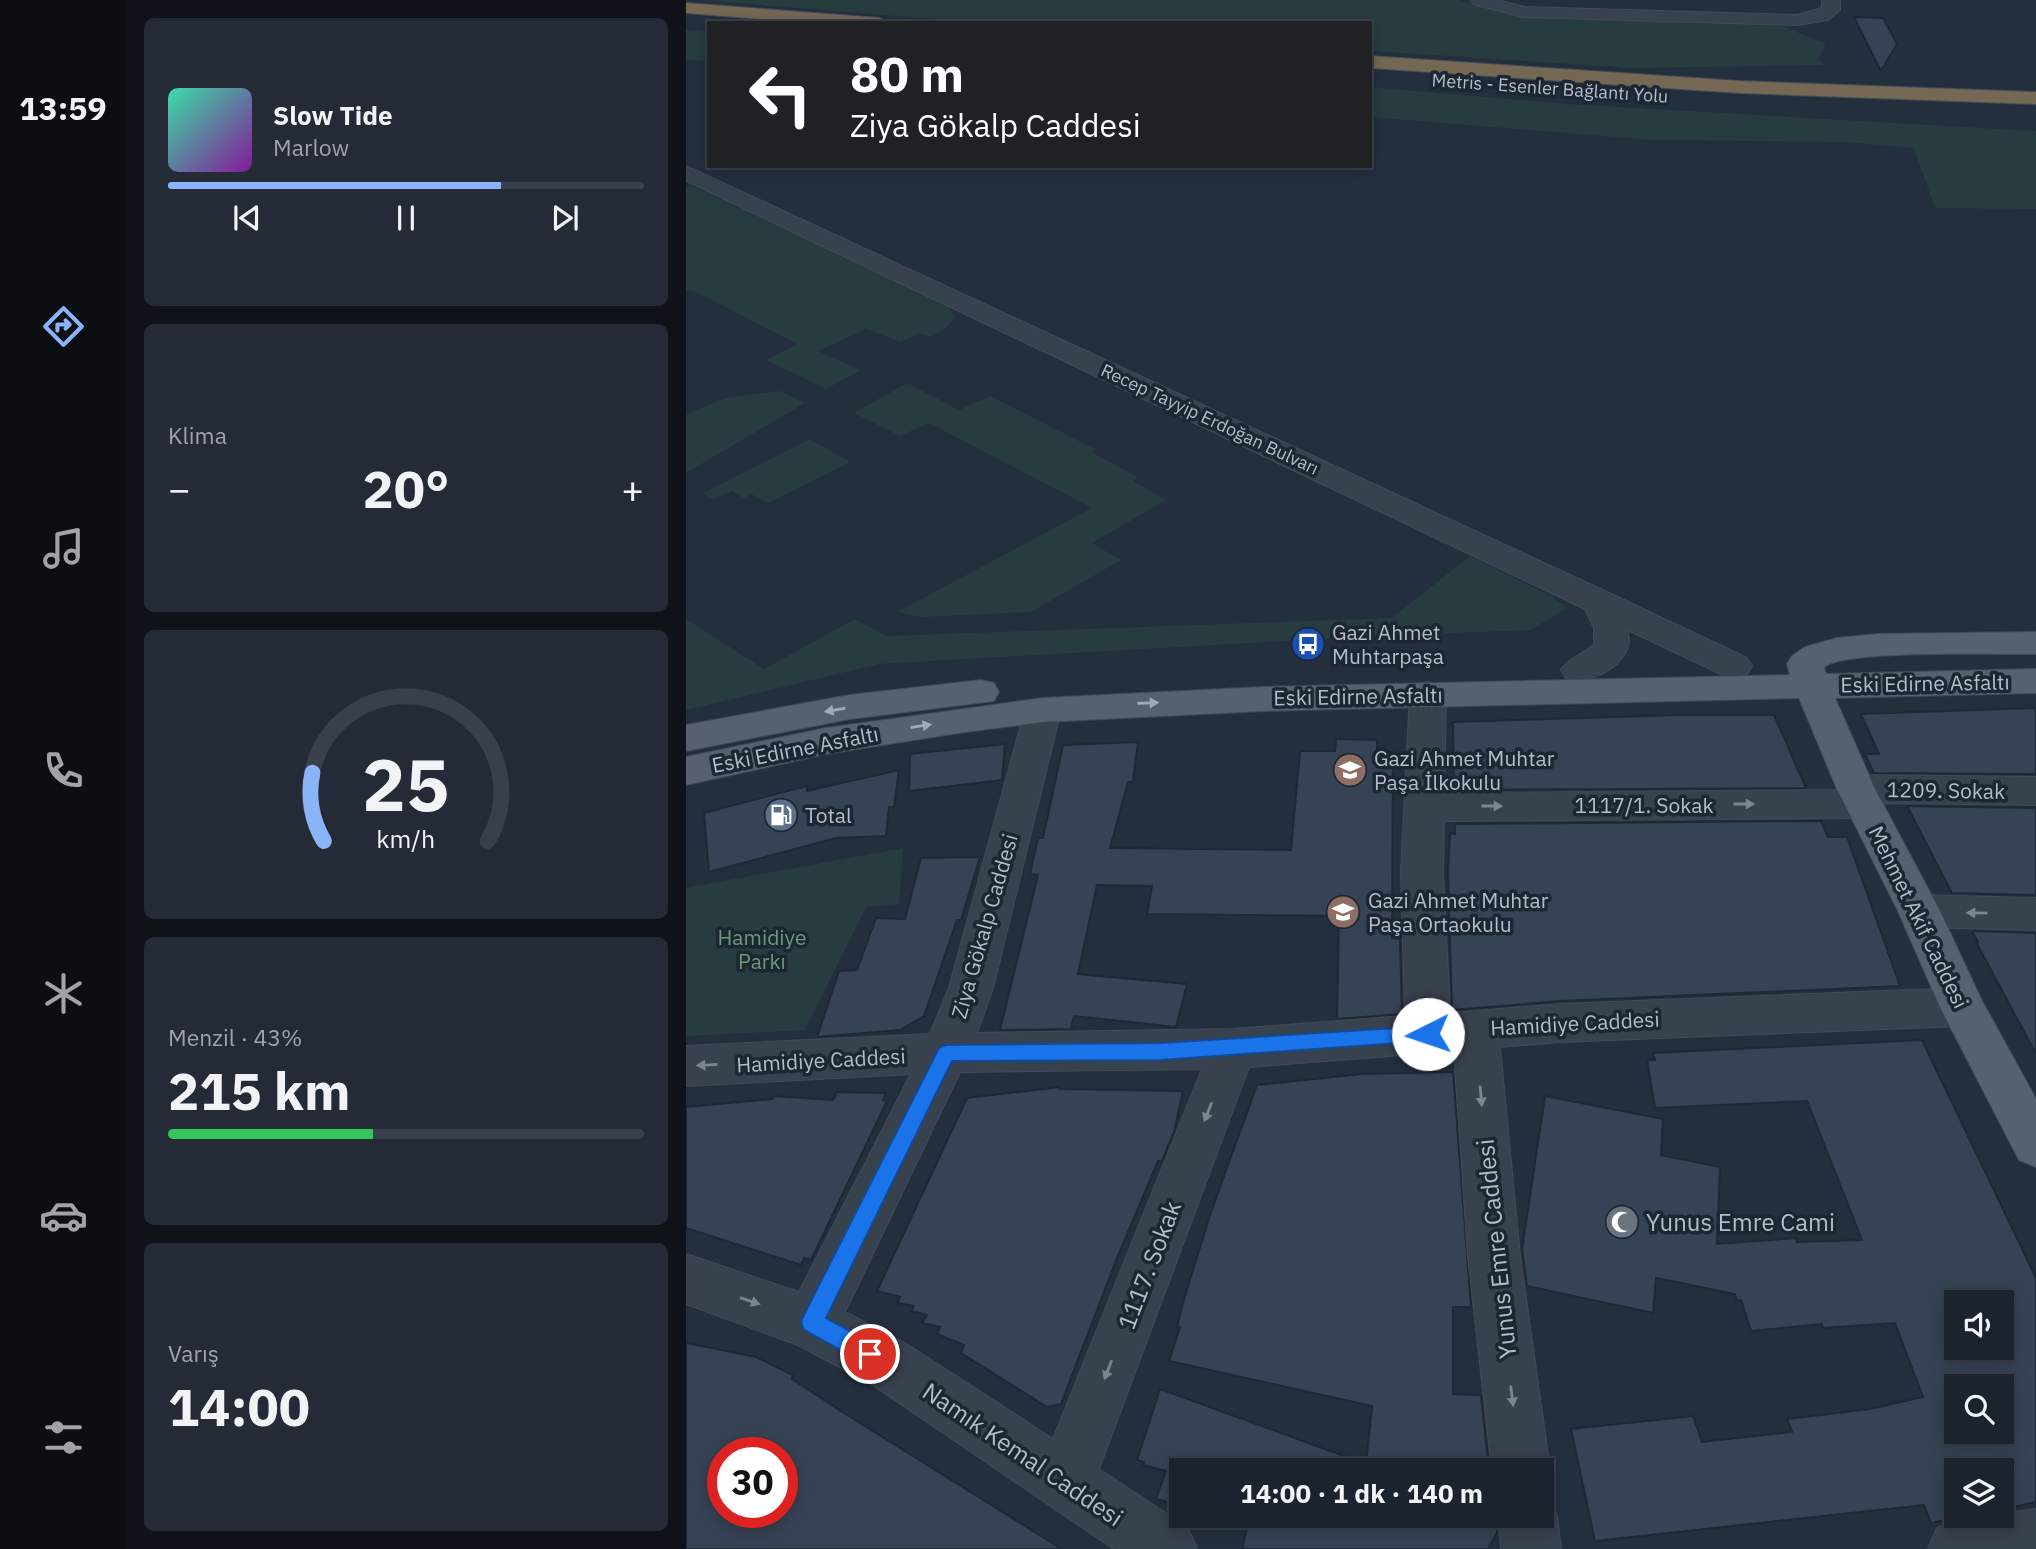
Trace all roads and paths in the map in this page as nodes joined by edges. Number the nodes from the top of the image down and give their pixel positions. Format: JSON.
{"nodes":[{"id":1,"x":1479,"y":0,"type":"edge"},
{"id":2,"x":1498,"y":0,"type":"edge"},
{"id":3,"x":1556,"y":0,"type":"edge"},
{"id":4,"x":1621,"y":0,"type":"edge"},
{"id":5,"x":1733,"y":0,"type":"edge"},
{"id":6,"x":1831,"y":0,"type":"edge"},
{"id":7,"x":686,"y":5,"type":"edge"},
{"id":8,"x":1668,"y":6,"type":"edge"},
{"id":9,"x":1591,"y":11,"type":"junction"},
{"id":10,"x":1798,"y":11,"type":"junction"},
{"id":11,"x":1779,"y":13,"type":"junction"},
{"id":12,"x":686,"y":20,"type":"edge"},
{"id":13,"x":855,"y":21,"type":"edge"},
{"id":14,"x":707,"y":22,"type":"edge"},
{"id":15,"x":1372,"y":62,"type":"edge"},
{"id":16,"x":1409,"y":64,"type":"junction"},
{"id":17,"x":1372,"y":75,"type":"edge"},
{"id":18,"x":2036,"y":82,"type":"edge"},
{"id":19,"x":2036,"y":98,"type":"edge"},
{"id":20,"x":1730,"y":100,"type":"junction"},
{"id":21,"x":1839,"y":111,"type":"dead end"},
{"id":22,"x":2036,"y":112,"type":"edge"},
{"id":23,"x":686,"y":173,"type":"edge"},
{"id":24,"x":1597,"y":600,"type":"junction"},
{"id":25,"x":2036,"y":643,"type":"edge"},
{"id":26,"x":2036,"y":658,"type":"edge"},
{"id":27,"x":1734,"y":666,"type":"junction"},
{"id":28,"x":1579,"y":670,"type":"junction"},
{"id":29,"x":1797,"y":678,"type":"junction"},
{"id":30,"x":2036,"y":681,"type":"edge"},
{"id":31,"x":1428,"y":694,"type":"junction"},
{"id":32,"x":1043,"y":710,"type":"junction"},
{"id":33,"x":686,"y":738,"type":"edge"},
{"id":34,"x":686,"y":771,"type":"edge"},
{"id":35,"x":2036,"y":791,"type":"edge"},
{"id":36,"x":1860,"y":796,"type":"junction"},
{"id":37,"x":1424,"y":807,"type":"junction"},
{"id":38,"x":1919,"y":911,"type":"junction"},
{"id":39,"x":2036,"y":914,"type":"edge"},
{"id":40,"x":1962,"y":1007,"type":"junction"},
{"id":41,"x":1452,"y":1031,"type":"junction"},
{"id":42,"x":1233,"y":1049,"type":"junction"},
{"id":43,"x":946,"y":1053,"type":"junction"},
{"id":44,"x":686,"y":1066,"type":"edge"},
{"id":45,"x":2021,"y":1088,"type":"edge"},
{"id":46,"x":2036,"y":1145,"type":"edge"},
{"id":47,"x":686,"y":1279,"type":"edge"},
{"id":48,"x":812,"y":1322,"type":"junction"},
{"id":49,"x":1519,"y":1458,"type":"edge"},
{"id":50,"x":1065,"y":1482,"type":"junction"},
{"id":51,"x":1528,"y":1528,"type":"edge"},
{"id":52,"x":2036,"y":1539,"type":"edge"},
{"id":53,"x":1167,"y":1549,"type":"edge"},
{"id":54,"x":1531,"y":1549,"type":"edge"},
{"id":55,"x":1958,"y":1549,"type":"edge"}],
"edges":[{"from":1,"to":10,"type":"street"},
{"from":2,"to":9,"type":"street"},
{"from":3,"to":9,"type":"street"},
{"from":4,"to":8,"type":"street"},
{"from":5,"to":11,"type":"street"},
{"from":6,"to":10,"type":"street"},
{"from":7,"to":13,"type":"highway"},
{"from":8,"to":9,"type":"street"},
{"from":8,"to":11,"type":"street"},
{"from":10,"to":11,"type":"street"},
{"from":12,"to":14,"type":"highway"},
{"from":15,"to":16,"type":"highway","name":"Metris - Esenler Bağlantı Yolu"},
{"from":16,"to":18,"type":"highway"},
{"from":16,"to":19,"type":"highway"},
{"from":17,"to":20,"type":"highway","name":"Metris - Esenler Bağlantı Yolu"},
{"from":20,"to":21,"type":"highway"},
{"from":20,"to":22,"type":"highway"},
{"from":23,"to":24,"type":"street","name":"Recep Tayyip Erdoğan Bulvarı"},
{"from":24,"to":27,"type":"street","name":"Recep Tayyip Erdoğan Bulvarı"},
{"from":24,"to":28,"type":"street"},
{"from":25,"to":29,"type":"main road"},
{"from":26,"to":29,"type":"main road","name":"Eski Edirne Asfaltı"},
{"from":27,"to":28,"type":"main road","name":"Eski Edirne Asfaltı"},
{"from":27,"to":29,"type":"main road"},
{"from":28,"to":33,"type":"main road","name":"Eski Edirne Asfaltı","one_way":true},
{"from":29,"to":30,"type":"main road","name":"Eski Edirne Asfaltı"},
{"from":29,"to":31,"type":"main road","name":"Eski Edirne Asfaltı"},
{"from":29,"to":36,"type":"main road","name":"Mehmet Akif Caddesi"},
{"from":32,"to":31,"type":"main road","name":"Eski Edirne Asfaltı","one_way":true},
{"from":31,"to":37,"type":"street","name":"Yunus Emre Caddesi"},
{"from":34,"to":32,"type":"main road","name":"Eski Edirne Asfaltı","one_way":true},
{"from":32,"to":43,"type":"street","name":"Ziya Gökalp Caddesi"},
{"from":35,"to":36,"type":"street","name":"1209. Sokak"},
{"from":37,"to":36,"type":"street","name":"1117/1. Sokak","one_way":true},
{"from":36,"to":38,"type":"main road","name":"Mehmet Akif Caddesi"},
{"from":37,"to":41,"type":"street","name":"Yunus Emre Caddesi"},
{"from":39,"to":38,"type":"street","one_way":true},
{"from":38,"to":40,"type":"main road","name":"Mehmet Akif Caddesi"},
{"from":40,"to":41,"type":"street","name":"Hamidiye Caddesi"},
{"from":40,"to":45,"type":"main road","name":"Mehmet Akif Caddesi"},
{"from":41,"to":42,"type":"street","name":"Hamidiye Caddesi"},
{"from":41,"to":49,"type":"street","name":"Yunus Emre Caddesi","one_way":true},
{"from":42,"to":43,"type":"street","name":"Hamidiye Caddesi"},
{"from":42,"to":50,"type":"street","name":"1117. Sokak","one_way":true},
{"from":43,"to":44,"type":"street","name":"Hamidiye Caddesi","one_way":true},
{"from":43,"to":48,"type":"street","name":"Ziya Gökalp Caddesi"},
{"from":45,"to":46,"type":"main road","name":"Mehmet Akif Caddesi"},
{"from":47,"to":48,"type":"street","name":"Namık Kemal Caddesi","one_way":true},
{"from":48,"to":50,"type":"street","name":"Namık Kemal Caddesi"},
{"from":50,"to":53,"type":"street","name":"Namık Kemal Caddesi"},
{"from":51,"to":54,"type":"street"},
{"from":52,"to":55,"type":"street"}]}
